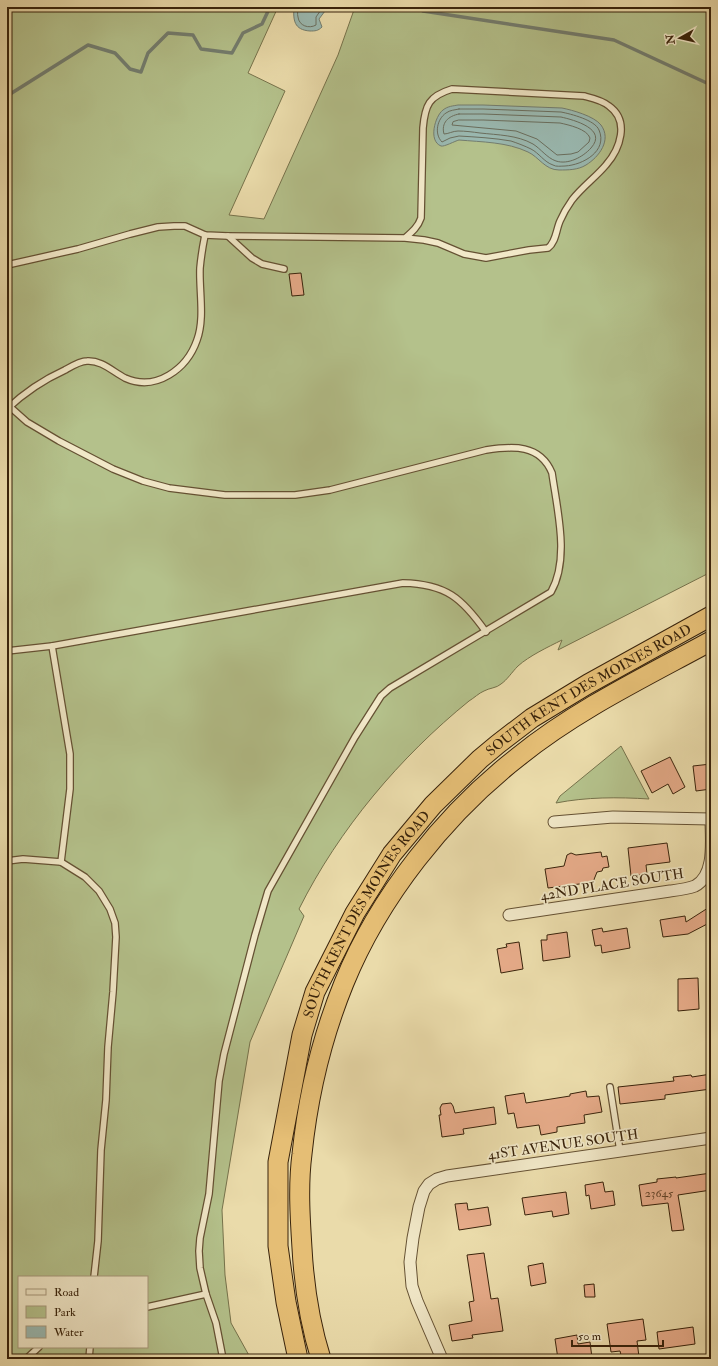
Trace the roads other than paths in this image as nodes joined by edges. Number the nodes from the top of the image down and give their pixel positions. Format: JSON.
{"nodes":[{"id":1,"x":205,"y":235,"type":"junction"},
{"id":2,"x":228,"y":236,"type":"junction"},
{"id":3,"x":405,"y":238,"type":"junction"},
{"id":4,"x":7,"y":265,"type":"edge"},
{"id":5,"x":284,"y":269,"type":"dead end"},
{"id":6,"x":8,"y":408,"type":"edge"},
{"id":7,"x":711,"y":616,"type":"edge"},
{"id":8,"x":486,"y":632,"type":"junction"},
{"id":9,"x":711,"y":642,"type":"edge"},
{"id":10,"x":52,"y":646,"type":"junction"},
{"id":11,"x":7,"y":651,"type":"edge"},
{"id":12,"x":711,"y":819,"type":"edge"},
{"id":13,"x":554,"y":822,"type":"dead end"},
{"id":14,"x":7,"y":861,"type":"edge"},
{"id":15,"x":61,"y":862,"type":"junction"},
{"id":16,"x":509,"y":915,"type":"dead end"},
{"id":17,"x":610,"y":1087,"type":"dead end"},
{"id":18,"x":711,"y":1138,"type":"edge"},
{"id":19,"x":620,"y":1151,"type":"junction"},
{"id":20,"x":94,"y":1276,"type":"edge"},
{"id":21,"x":206,"y":1294,"type":"junction"},
{"id":22,"x":148,"y":1307,"type":"edge"},
{"id":23,"x":38,"y":1348,"type":"edge"},
{"id":24,"x":90,"y":1348,"type":"edge"},
{"id":25,"x":26,"y":1359,"type":"edge"},
{"id":26,"x":89,"y":1359,"type":"edge"},
{"id":27,"x":223,"y":1359,"type":"edge"},
{"id":28,"x":298,"y":1359,"type":"edge"},
{"id":29,"x":321,"y":1359,"type":"edge"},
{"id":30,"x":442,"y":1359,"type":"edge"}],
"edges":[{"from":1,"to":2,"type":"lane"},
{"from":1,"to":4,"type":"lane"},
{"from":1,"to":6,"type":"lane"},
{"from":2,"to":3,"type":"lane"},
{"from":2,"to":5,"type":"lane"},
{"from":3,"to":3,"type":"lane"},
{"from":6,"to":8,"type":"lane"},
{"from":7,"to":28,"type":"highway","name":"SOUTH KENT DES MOINES ROAD"},
{"from":8,"to":10,"type":"lane"},
{"from":8,"to":21,"type":"lane"},
{"from":9,"to":29,"type":"highway","name":"SOUTH KENT DES MOINES ROAD"},
{"from":10,"to":11,"type":"lane"},
{"from":10,"to":15,"type":"lane"},
{"from":12,"to":13,"type":"street"},
{"from":12,"to":16,"type":"street","name":"42ND PLACE SOUTH"},
{"from":14,"to":15,"type":"lane"},
{"from":15,"to":20,"type":"lane"},
{"from":17,"to":19,"type":"lane"},
{"from":18,"to":19,"type":"street","name":"41ST AVENUE SOUTH"},
{"from":19,"to":30,"type":"street","name":"41ST AVENUE SOUTH"},
{"from":21,"to":22,"type":"lane"},
{"from":21,"to":27,"type":"lane"},
{"from":23,"to":25,"type":"lane"},
{"from":24,"to":26,"type":"lane"}]}
